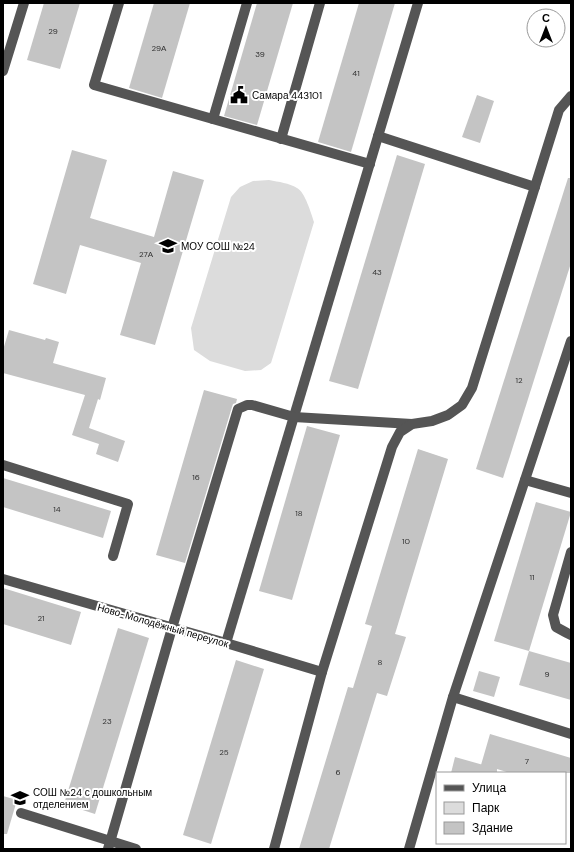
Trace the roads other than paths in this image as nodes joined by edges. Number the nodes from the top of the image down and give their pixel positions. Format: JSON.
{"nodes":[{"id":1,"x":24,"y":3,"type":"edge"},
{"id":2,"x":119,"y":3,"type":"edge"},
{"id":3,"x":247,"y":3,"type":"edge"},
{"id":4,"x":320,"y":3,"type":"edge"},
{"id":5,"x":418,"y":3,"type":"edge"},
{"id":6,"x":3,"y":71,"type":"edge"},
{"id":7,"x":571,"y":96,"type":"edge"},
{"id":8,"x":213,"y":119,"type":"junction"},
{"id":9,"x":378,"y":136,"type":"junction"},
{"id":10,"x":281,"y":138,"type":"junction"},
{"id":11,"x":370,"y":164,"type":"junction"},
{"id":12,"x":534,"y":187,"type":"junction"},
{"id":13,"x":571,"y":341,"type":"edge"},
{"id":14,"x":294,"y":417,"type":"junction"},
{"id":15,"x":412,"y":424,"type":"junction"},
{"id":16,"x":3,"y":465,"type":"edge"},
{"id":17,"x":525,"y":480,"type":"junction"},
{"id":18,"x":571,"y":492,"type":"edge"},
{"id":19,"x":571,"y":552,"type":"edge"},
{"id":20,"x":113,"y":556,"type":"dead end"},
{"id":21,"x":3,"y":579,"type":"edge"},
{"id":22,"x":172,"y":628,"type":"junction"},
{"id":23,"x":571,"y":634,"type":"edge"},
{"id":24,"x":226,"y":643,"type":"junction"},
{"id":25,"x":322,"y":672,"type":"junction"},
{"id":26,"x":453,"y":697,"type":"junction"},
{"id":27,"x":571,"y":734,"type":"edge"},
{"id":28,"x":21,"y":813,"type":"dead end"},
{"id":29,"x":110,"y":845,"type":"edge"},
{"id":30,"x":136,"y":849,"type":"edge"},
{"id":31,"x":274,"y":849,"type":"edge"},
{"id":32,"x":409,"y":849,"type":"edge"}],
"edges":[{"from":1,"to":6,"type":"street"},
{"from":2,"to":8,"type":"street"},
{"from":3,"to":8,"type":"street"},
{"from":4,"to":10,"type":"street"},
{"from":5,"to":9,"type":"street"},
{"from":7,"to":12,"type":"street"},
{"from":8,"to":10,"type":"street"},
{"from":9,"to":11,"type":"street"},
{"from":9,"to":12,"type":"street"},
{"from":10,"to":11,"type":"street"},
{"from":11,"to":14,"type":"street"},
{"from":12,"to":15,"type":"street"},
{"from":13,"to":17,"type":"street"},
{"from":14,"to":15,"type":"street"},
{"from":14,"to":22,"type":"street"},
{"from":14,"to":24,"type":"street"},
{"from":15,"to":25,"type":"street"},
{"from":16,"to":20,"type":"street"},
{"from":17,"to":18,"type":"street"},
{"from":17,"to":26,"type":"street"},
{"from":19,"to":23,"type":"street"},
{"from":21,"to":22,"type":"street","name":"Ново-Молодёжный переулок"},
{"from":22,"to":24,"type":"street","name":"Ново-Молодёжный переулок"},
{"from":22,"to":29,"type":"street"},
{"from":24,"to":25,"type":"street","name":"Ново-Молодёжный переулок"},
{"from":25,"to":31,"type":"street"},
{"from":26,"to":27,"type":"street"},
{"from":26,"to":32,"type":"street"},
{"from":28,"to":29,"type":"street"},
{"from":29,"to":30,"type":"street"}]}
